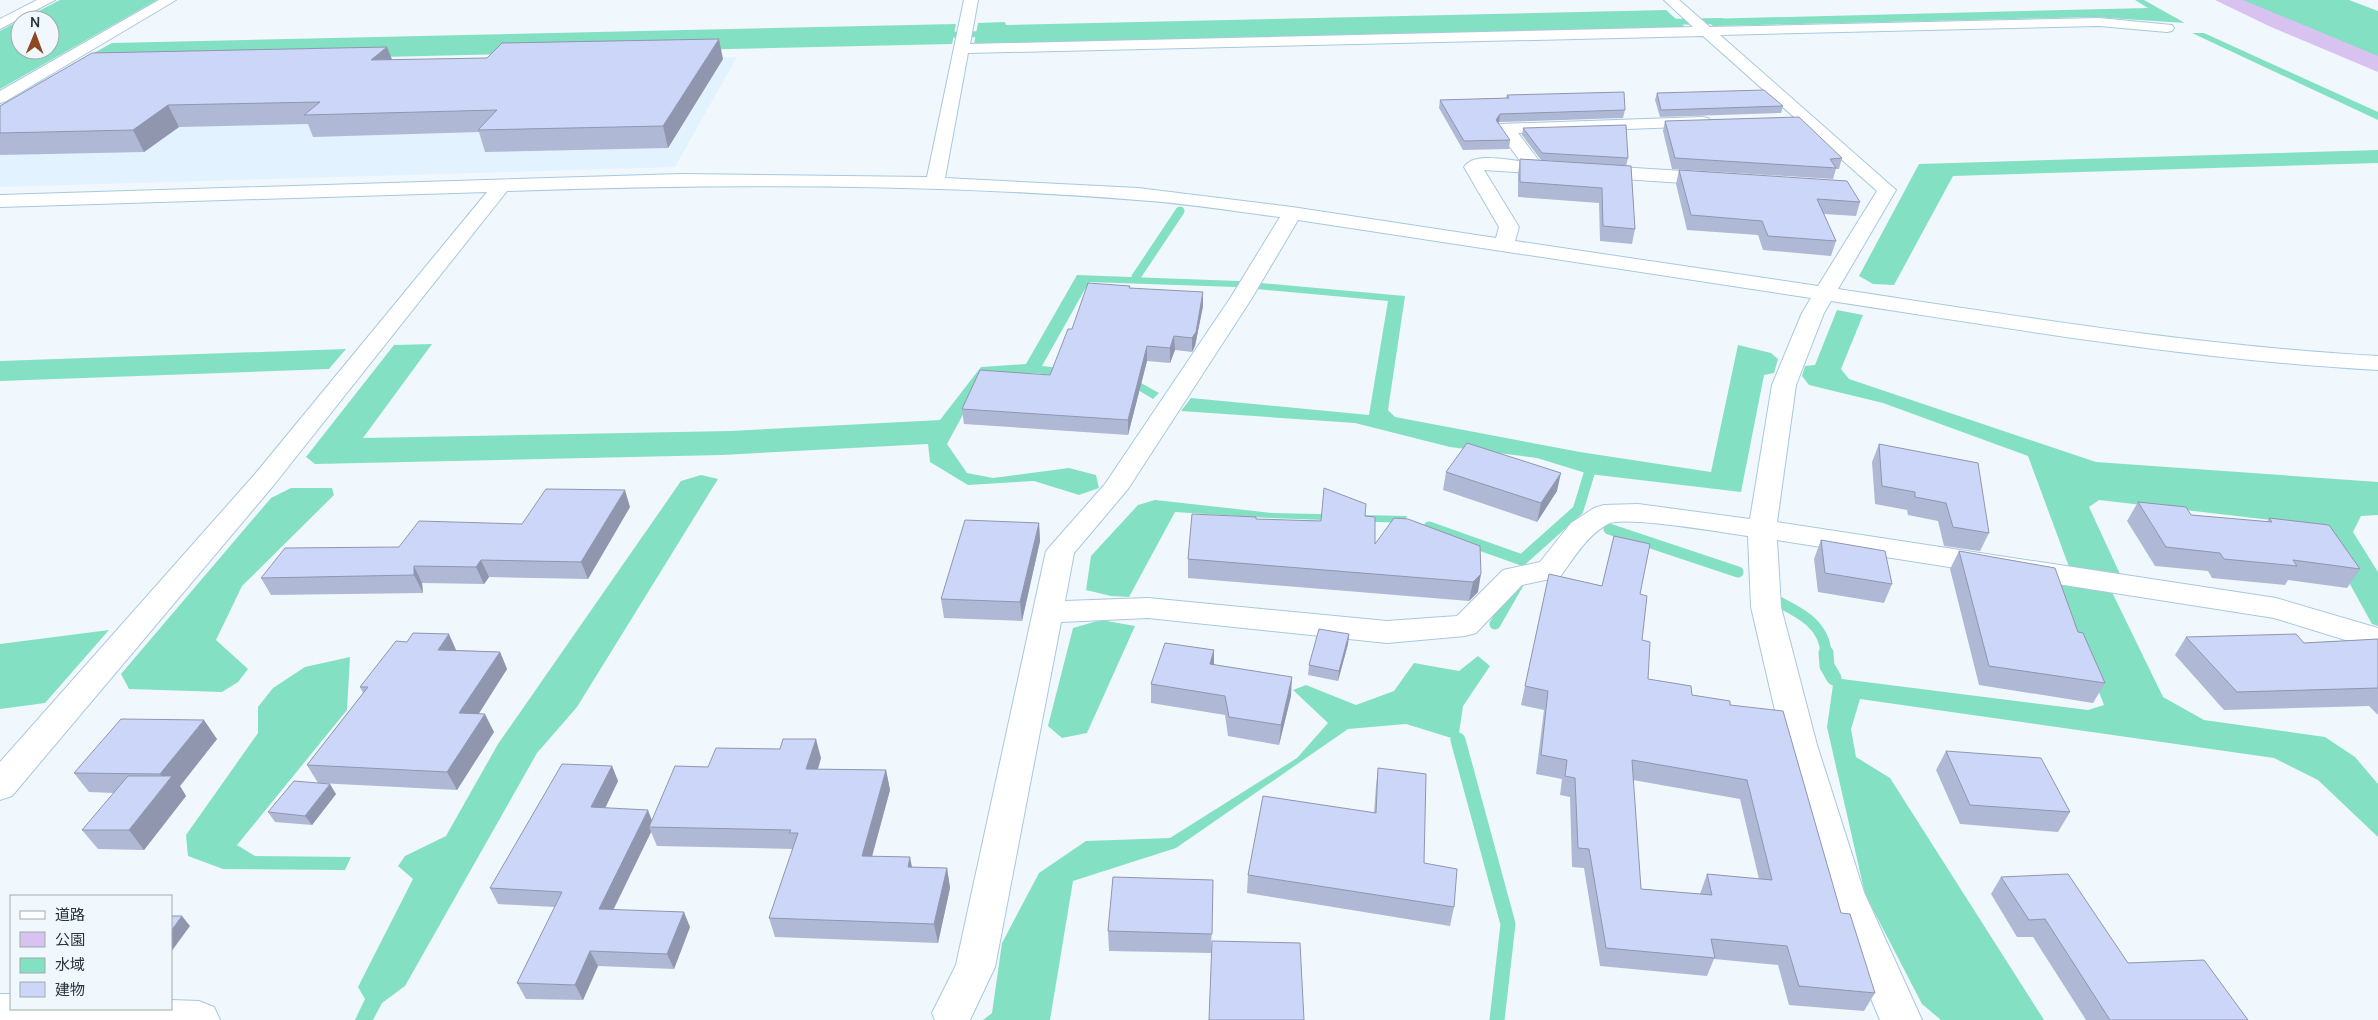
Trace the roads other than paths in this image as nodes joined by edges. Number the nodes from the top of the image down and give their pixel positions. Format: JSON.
{"nodes":[{"id":1,"x":48,"y":0,"type":"edge"},
{"id":2,"x":169,"y":0,"type":"edge"},
{"id":3,"x":971,"y":0,"type":"edge"},
{"id":4,"x":1671,"y":0,"type":"edge"},
{"id":5,"x":1699,"y":24,"type":"junction"},
{"id":6,"x":0,"y":25,"type":"edge"},
{"id":7,"x":2167,"y":28,"type":"dead end"},
{"id":8,"x":964,"y":39,"type":"junction"},
{"id":9,"x":0,"y":98,"type":"edge"},
{"id":10,"x":1778,"y":120,"type":"edge"},
{"id":11,"x":1807,"y":120,"type":"junction"},
{"id":12,"x":1720,"y":122,"type":"edge"},
{"id":13,"x":1534,"y":167,"type":"junction"},
{"id":14,"x":1730,"y":180,"type":"edge"},
{"id":15,"x":934,"y":183,"type":"junction"},
{"id":16,"x":502,"y":185,"type":"junction"},
{"id":17,"x":1858,"y":188,"type":"dead end"},
{"id":18,"x":1887,"y":190,"type":"junction"},
{"id":19,"x":0,"y":201,"type":"edge"},
{"id":20,"x":1292,"y":212,"type":"junction"},
{"id":21,"x":1504,"y":244,"type":"junction"},
{"id":22,"x":1824,"y":294,"type":"junction"},
{"id":23,"x":2378,"y":363,"type":"edge"},
{"id":24,"x":1762,"y":529,"type":"junction"},
{"id":25,"x":1048,"y":612,"type":"junction"},
{"id":26,"x":2378,"y":639,"type":"edge"},
{"id":27,"x":0,"y":786,"type":"edge"},
{"id":28,"x":0,"y":1013,"type":"edge"},
{"id":29,"x":949,"y":1018,"type":"edge"},
{"id":30,"x":199,"y":1020,"type":"edge"},
{"id":31,"x":1901,"y":1020,"type":"edge"}],
"edges":[{"from":1,"to":6,"type":"street"},
{"from":2,"to":9,"type":"street"},
{"from":3,"to":8,"type":"street"},
{"from":4,"to":5,"type":"street"},
{"from":5,"to":7,"type":"street"},
{"from":5,"to":8,"type":"street"},
{"from":5,"to":11,"type":"street"},
{"from":8,"to":15,"type":"street"},
{"from":10,"to":11,"type":"street"},
{"from":11,"to":18,"type":"street"},
{"from":12,"to":13,"type":"street"},
{"from":13,"to":14,"type":"street"},
{"from":13,"to":21,"type":"street"},
{"from":15,"to":16,"type":"street"},
{"from":15,"to":20,"type":"street"},
{"from":16,"to":19,"type":"street"},
{"from":16,"to":27,"type":"street"},
{"from":17,"to":18,"type":"street"},
{"from":18,"to":22,"type":"street"},
{"from":20,"to":21,"type":"street"},
{"from":20,"to":25,"type":"street"},
{"from":21,"to":22,"type":"street"},
{"from":22,"to":23,"type":"street"},
{"from":22,"to":24,"type":"street"},
{"from":24,"to":25,"type":"street"},
{"from":24,"to":26,"type":"street"},
{"from":24,"to":31,"type":"street"},
{"from":25,"to":29,"type":"street"},
{"from":28,"to":30,"type":"street"}]}
